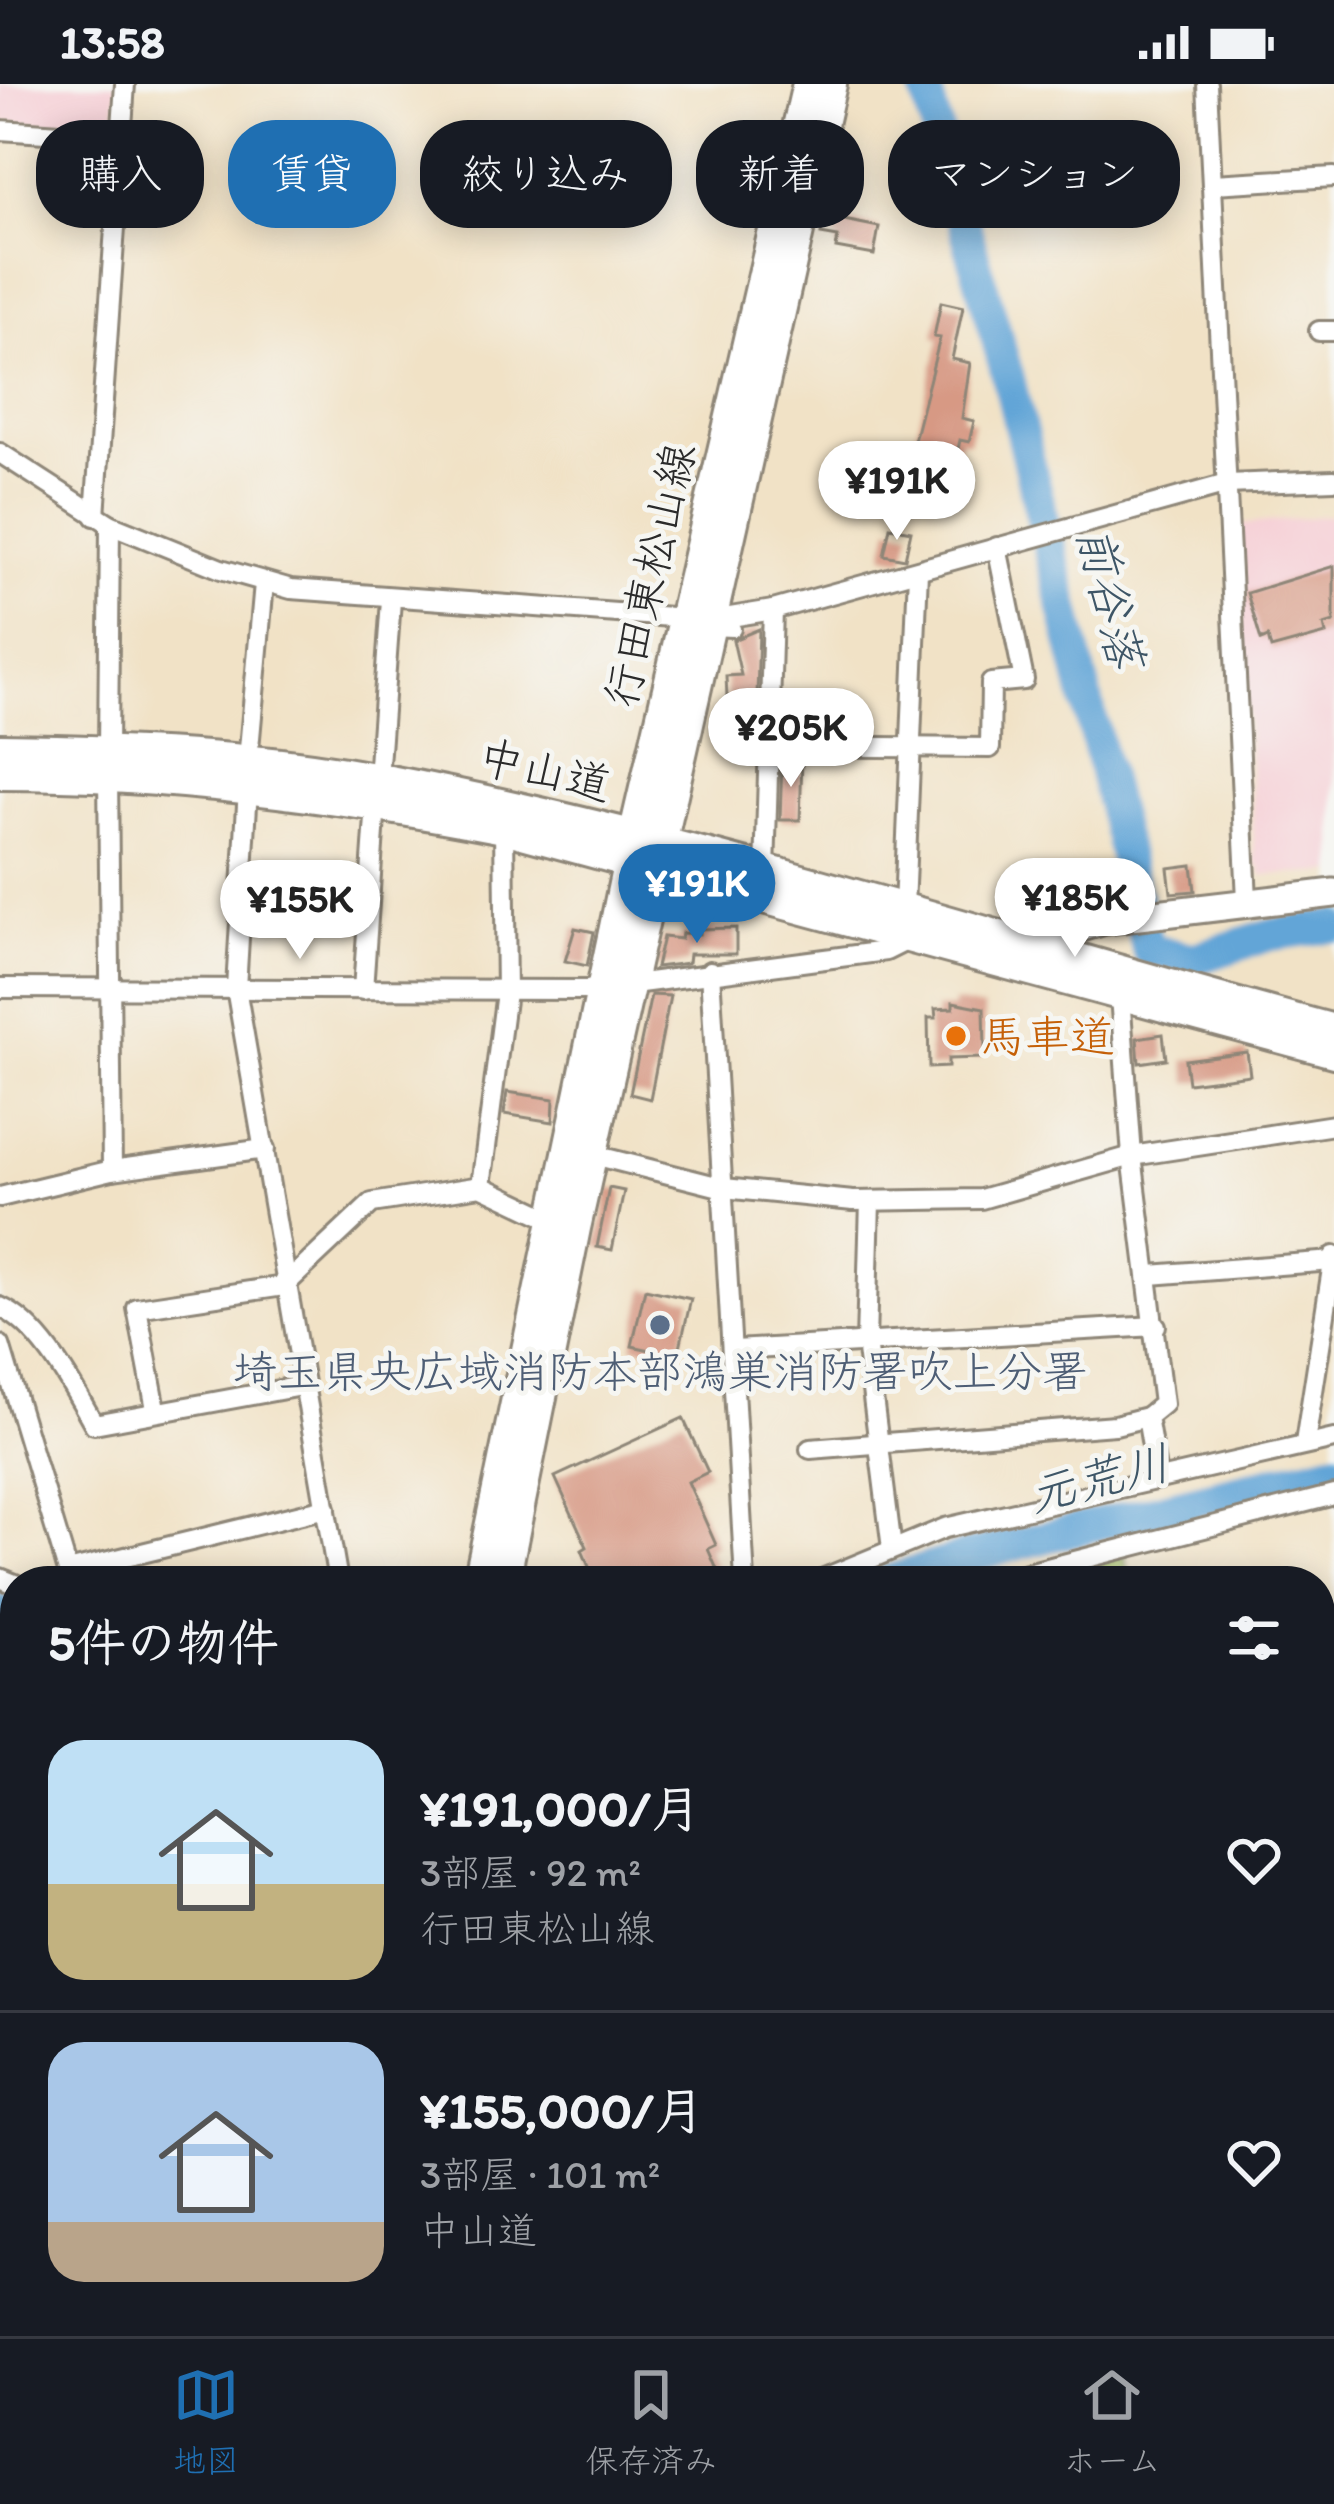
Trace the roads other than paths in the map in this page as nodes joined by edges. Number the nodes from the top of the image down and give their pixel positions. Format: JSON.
{"nodes":[{"id":1,"x":125,"y":84,"type":"edge"},
{"id":2,"x":808,"y":84,"type":"edge"},
{"id":3,"x":831,"y":84,"type":"edge"},
{"id":4,"x":1207,"y":84,"type":"edge"},
{"id":5,"x":122,"y":120,"type":"edge"},
{"id":6,"x":0,"y":130,"type":"edge"},
{"id":7,"x":36,"y":132,"type":"edge"},
{"id":8,"x":1334,"y":177,"type":"edge"},
{"id":9,"x":1213,"y":184,"type":"junction"},
{"id":10,"x":117,"y":228,"type":"edge"},
{"id":11,"x":0,"y":453,"type":"edge"},
{"id":12,"x":1334,"y":480,"type":"edge"},
{"id":13,"x":1227,"y":484,"type":"junction"},
{"id":14,"x":102,"y":520,"type":"junction"},
{"id":15,"x":998,"y":548,"type":"junction"},
{"id":16,"x":918,"y":571,"type":"junction"},
{"id":17,"x":264,"y":583,"type":"junction"},
{"id":18,"x":391,"y":600,"type":"junction"},
{"id":19,"x":773,"y":610,"type":"junction"},
{"id":20,"x":698,"y":623,"type":"junction"},
{"id":21,"x":769,"y":746,"type":"junction"},
{"id":22,"x":0,"y":749,"type":"edge"},
{"id":23,"x":913,"y":749,"type":"junction"},
{"id":24,"x":108,"y":762,"type":"junction"},
{"id":25,"x":0,"y":774,"type":"edge"},
{"id":26,"x":248,"y":774,"type":"junction"},
{"id":27,"x":377,"y":791,"type":"junction"},
{"id":28,"x":504,"y":828,"type":"junction"},
{"id":29,"x":646,"y":852,"type":"junction"},
{"id":30,"x":765,"y":872,"type":"junction"},
{"id":31,"x":1334,"y":893,"type":"edge"},
{"id":32,"x":1247,"y":900,"type":"junction"},
{"id":33,"x":908,"y":923,"type":"junction"},
{"id":34,"x":1029,"y":943,"type":"junction"},
{"id":35,"x":710,"y":971,"type":"junction"},
{"id":36,"x":617,"y":987,"type":"junction"},
{"id":37,"x":0,"y":988,"type":"edge"},
{"id":38,"x":107,"y":988,"type":"junction"},
{"id":39,"x":236,"y":988,"type":"junction"},
{"id":40,"x":363,"y":990,"type":"junction"},
{"id":41,"x":506,"y":992,"type":"junction"},
{"id":42,"x":1120,"y":996,"type":"junction"},
{"id":43,"x":1334,"y":1030,"type":"edge"},
{"id":44,"x":1334,"y":1052,"type":"edge"},
{"id":45,"x":1334,"y":1125,"type":"edge"},
{"id":46,"x":265,"y":1149,"type":"junction"},
{"id":47,"x":581,"y":1151,"type":"junction"},
{"id":48,"x":1132,"y":1156,"type":"junction"},
{"id":49,"x":112,"y":1170,"type":"junction"},
{"id":50,"x":481,"y":1186,"type":"junction"},
{"id":51,"x":724,"y":1188,"type":"junction"},
{"id":52,"x":0,"y":1197,"type":"edge"},
{"id":53,"x":870,"y":1201,"type":"junction"},
{"id":54,"x":565,"y":1225,"type":"junction"},
{"id":55,"x":1334,"y":1259,"type":"edge"},
{"id":56,"x":1150,"y":1275,"type":"junction"},
{"id":57,"x":284,"y":1286,"type":"junction"},
{"id":58,"x":0,"y":1307,"type":"edge"},
{"id":59,"x":1156,"y":1325,"type":"junction"},
{"id":60,"x":866,"y":1342,"type":"junction"},
{"id":61,"x":0,"y":1345,"type":"edge"},
{"id":62,"x":735,"y":1350,"type":"junction"},
{"id":63,"x":302,"y":1386,"type":"junction"},
{"id":64,"x":156,"y":1409,"type":"junction"},
{"id":65,"x":1147,"y":1417,"type":"junction"},
{"id":66,"x":1334,"y":1439,"type":"edge"},
{"id":67,"x":879,"y":1442,"type":"junction"},
{"id":68,"x":1305,"y":1443,"type":"junction"},
{"id":69,"x":810,"y":1449,"type":"dead end"},
{"id":70,"x":1157,"y":1476,"type":"junction"},
{"id":71,"x":1334,"y":1495,"type":"edge"},
{"id":72,"x":326,"y":1508,"type":"junction"},
{"id":73,"x":892,"y":1549,"type":"junction"},
{"id":74,"x":67,"y":1566,"type":"edge"},
{"id":75,"x":108,"y":1566,"type":"edge"},
{"id":76,"x":336,"y":1566,"type":"edge"},
{"id":77,"x":483,"y":1566,"type":"edge"},
{"id":78,"x":507,"y":1566,"type":"edge"},
{"id":79,"x":745,"y":1566,"type":"edge"},
{"id":80,"x":853,"y":1566,"type":"edge"},
{"id":81,"x":1058,"y":1566,"type":"edge"}],
"edges":[{"from":1,"to":5,"type":"street"},
{"from":2,"to":20,"type":"main road","name":"行田東松山線"},
{"from":3,"to":20,"type":"main road","name":"行田東松山線"},
{"from":4,"to":9,"type":"street"},
{"from":6,"to":7,"type":"street"},
{"from":8,"to":9,"type":"street"},
{"from":9,"to":13,"type":"street"},
{"from":10,"to":14,"type":"street"},
{"from":11,"to":14,"type":"street"},
{"from":12,"to":13,"type":"street"},
{"from":13,"to":15,"type":"street"},
{"from":13,"to":32,"type":"street"},
{"from":14,"to":17,"type":"street"},
{"from":14,"to":24,"type":"street"},
{"from":15,"to":16,"type":"street"},
{"from":15,"to":23,"type":"street"},
{"from":16,"to":19,"type":"street"},
{"from":16,"to":23,"type":"street"},
{"from":17,"to":18,"type":"street"},
{"from":17,"to":26,"type":"street"},
{"from":18,"to":20,"type":"street"},
{"from":18,"to":27,"type":"street"},
{"from":19,"to":20,"type":"street"},
{"from":19,"to":21,"type":"street"},
{"from":20,"to":29,"type":"main road","name":"行田東松山線"},
{"from":21,"to":23,"type":"street"},
{"from":21,"to":30,"type":"street"},
{"from":22,"to":24,"type":"main road","name":"中山道"},
{"from":23,"to":33,"type":"street"},
{"from":24,"to":25,"type":"main road","name":"中山道"},
{"from":24,"to":26,"type":"main road","name":"中山道"},
{"from":24,"to":38,"type":"street"},
{"from":26,"to":27,"type":"main road","name":"中山道"},
{"from":26,"to":39,"type":"street"},
{"from":27,"to":28,"type":"main road","name":"中山道"},
{"from":27,"to":29,"type":"main road","name":"中山道"},
{"from":27,"to":40,"type":"street"},
{"from":28,"to":29,"type":"main road","name":"中山道"},
{"from":28,"to":41,"type":"street"},
{"from":29,"to":30,"type":"main road","name":"中山道"},
{"from":29,"to":33,"type":"main road","name":"中山道"},
{"from":29,"to":36,"type":"main road","name":"行田東松山線"},
{"from":30,"to":33,"type":"main road","name":"中山道"},
{"from":31,"to":32,"type":"main road"},
{"from":32,"to":34,"type":"main road"},
{"from":33,"to":34,"type":"main road","name":"中山道"},
{"from":33,"to":35,"type":"street"},
{"from":33,"to":42,"type":"main road","name":"中山道"},
{"from":34,"to":43,"type":"main road","name":"中山道"},
{"from":35,"to":36,"type":"street"},
{"from":35,"to":51,"type":"street"},
{"from":36,"to":41,"type":"street"},
{"from":36,"to":47,"type":"main road","name":"行田東松山線"},
{"from":37,"to":38,"type":"street"},
{"from":38,"to":39,"type":"street"},
{"from":38,"to":49,"type":"street"},
{"from":39,"to":40,"type":"street"},
{"from":39,"to":46,"type":"street"},
{"from":40,"to":41,"type":"street"},
{"from":41,"to":50,"type":"street"},
{"from":42,"to":44,"type":"main road","name":"中山道"},
{"from":42,"to":48,"type":"street"},
{"from":45,"to":48,"type":"street"},
{"from":46,"to":49,"type":"street"},
{"from":46,"to":57,"type":"street"},
{"from":47,"to":51,"type":"street"},
{"from":47,"to":54,"type":"main road","name":"行田東松山線"},
{"from":48,"to":53,"type":"street"},
{"from":48,"to":56,"type":"street"},
{"from":49,"to":52,"type":"street"},
{"from":50,"to":54,"type":"street"},
{"from":50,"to":57,"type":"street"},
{"from":51,"to":53,"type":"street"},
{"from":51,"to":62,"type":"street"},
{"from":53,"to":60,"type":"street"},
{"from":54,"to":77,"type":"main road","name":"行田東松山線"},
{"from":54,"to":78,"type":"main road","name":"行田東松山線"},
{"from":55,"to":56,"type":"street"},
{"from":55,"to":68,"type":"street"},
{"from":56,"to":59,"type":"street"},
{"from":57,"to":63,"type":"street"},
{"from":57,"to":64,"type":"street"},
{"from":58,"to":64,"type":"street"},
{"from":59,"to":60,"type":"street"},
{"from":59,"to":65,"type":"street"},
{"from":60,"to":62,"type":"street"},
{"from":60,"to":67,"type":"street"},
{"from":61,"to":74,"type":"street"},
{"from":62,"to":79,"type":"street"},
{"from":63,"to":64,"type":"street"},
{"from":63,"to":72,"type":"street"},
{"from":65,"to":67,"type":"street"},
{"from":65,"to":70,"type":"street"},
{"from":66,"to":68,"type":"street"},
{"from":67,"to":69,"type":"street"},
{"from":67,"to":73,"type":"street"},
{"from":68,"to":70,"type":"street"},
{"from":70,"to":73,"type":"street"},
{"from":71,"to":81,"type":"street"},
{"from":72,"to":75,"type":"street"},
{"from":72,"to":76,"type":"street"},
{"from":73,"to":80,"type":"street"}]}
